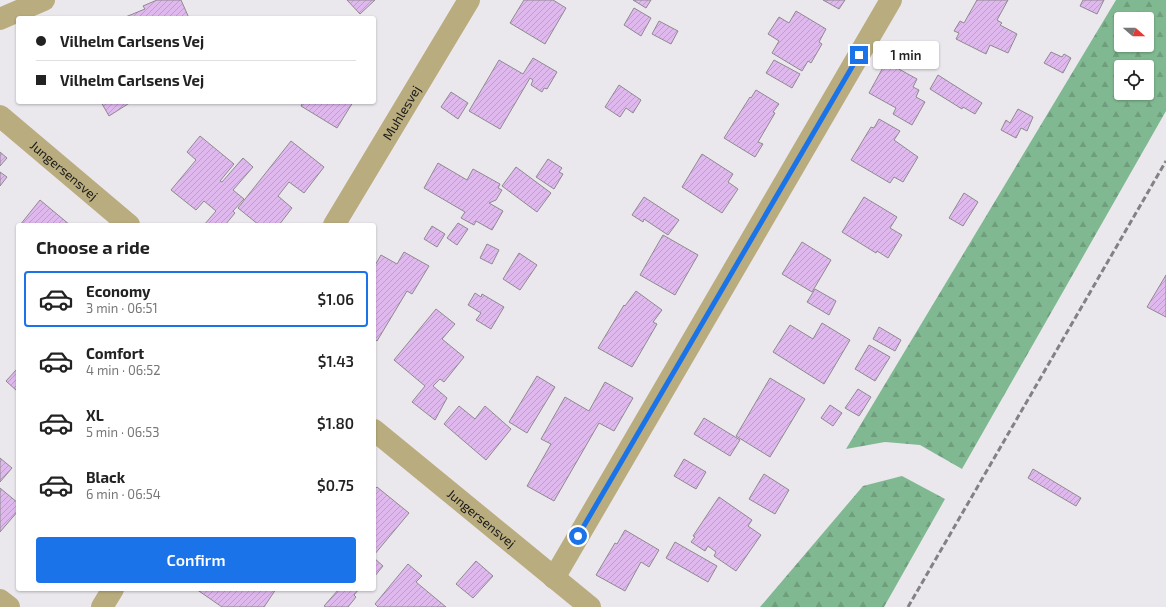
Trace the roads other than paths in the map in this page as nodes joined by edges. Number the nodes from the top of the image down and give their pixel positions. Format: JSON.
{"nodes":[{"id":1,"x":44,"y":0,"type":"edge"},
{"id":2,"x":469,"y":0,"type":"edge"},
{"id":3,"x":891,"y":0,"type":"edge"},
{"id":4,"x":0,"y":19,"type":"edge"},
{"id":5,"x":0,"y":116,"type":"edge"},
{"id":6,"x":127,"y":223,"type":"edge"},
{"id":7,"x":335,"y":223,"type":"edge"},
{"id":8,"x":376,"y":432,"type":"edge"},
{"id":9,"x":554,"y":578,"type":"junction"},
{"id":10,"x":112,"y":591,"type":"edge"},
{"id":11,"x":0,"y":600,"type":"edge"},
{"id":12,"x":9,"y":607,"type":"edge"},
{"id":13,"x":102,"y":607,"type":"edge"},
{"id":14,"x":590,"y":607,"type":"edge"}],
"edges":[{"from":1,"to":4,"type":"street"},
{"from":2,"to":7,"type":"street","name":"Muhlesvej"},
{"from":3,"to":9,"type":"street"},
{"from":5,"to":6,"type":"street","name":"Jungersensvej"},
{"from":8,"to":9,"type":"street","name":"Jungersensvej"},
{"from":9,"to":14,"type":"street","name":"Jungersensvej"},
{"from":10,"to":13,"type":"street"},
{"from":11,"to":12,"type":"street"}]}
